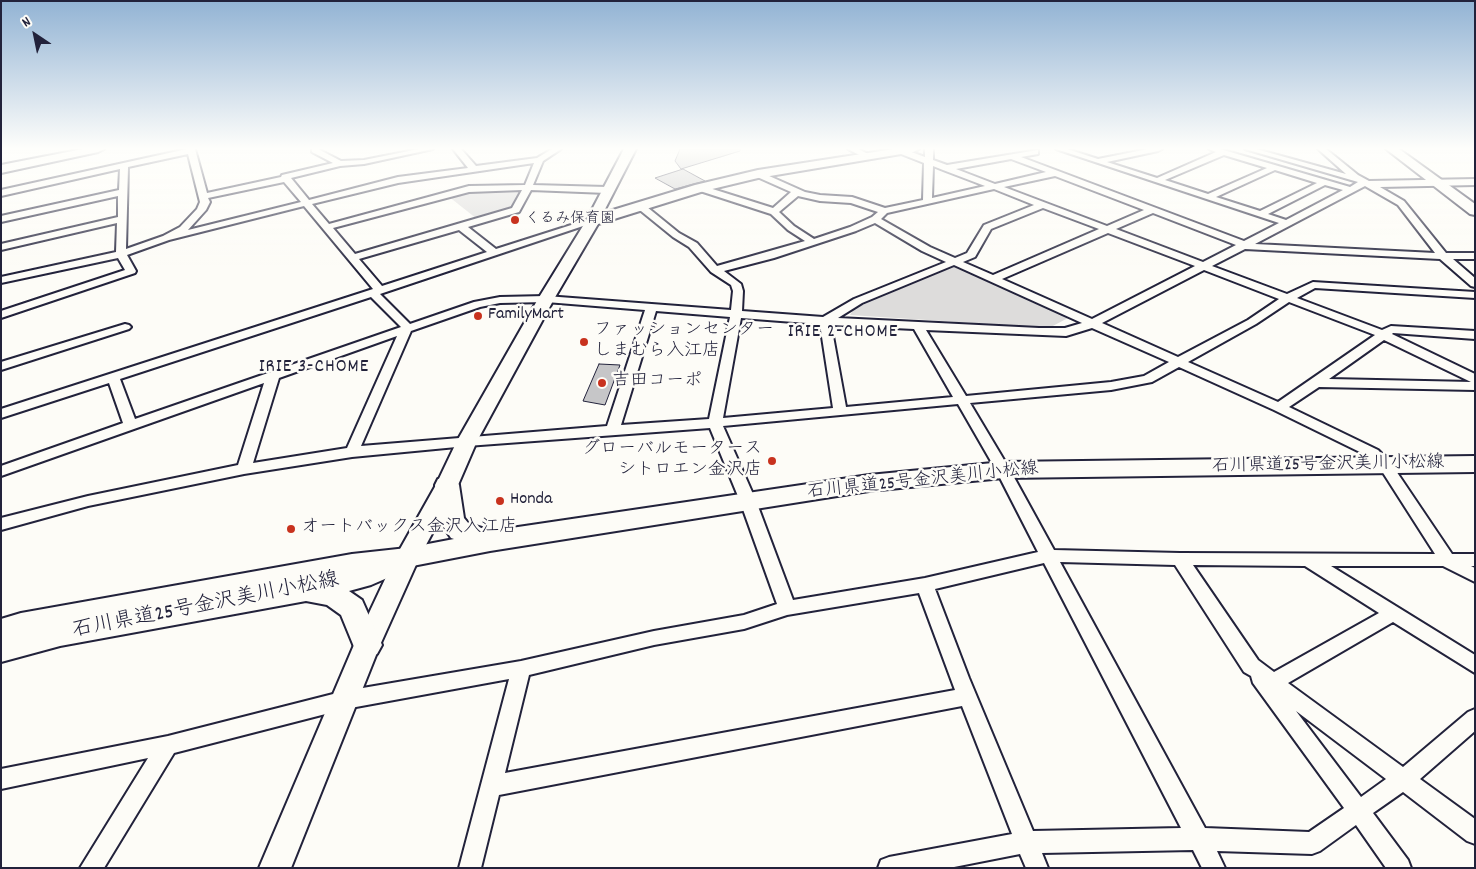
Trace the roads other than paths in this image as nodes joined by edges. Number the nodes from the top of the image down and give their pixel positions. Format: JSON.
{"nodes":[{"id":1,"x":17,"y":190,"type":"edge"},
{"id":2,"x":201,"y":190,"type":"edge"},
{"id":3,"x":234,"y":190,"type":"edge"},
{"id":4,"x":295,"y":190,"type":"edge"},
{"id":5,"x":361,"y":190,"type":"edge"},
{"id":6,"x":467,"y":190,"type":"edge"},
{"id":7,"x":527,"y":190,"type":"edge"},
{"id":8,"x":595,"y":190,"type":"edge"},
{"id":9,"x":607,"y":190,"type":"joint"},
{"id":10,"x":695,"y":190,"type":"edge"},
{"id":11,"x":705,"y":190,"type":"edge"},
{"id":12,"x":792,"y":190,"type":"edge"},
{"id":13,"x":928,"y":190,"type":"edge"},
{"id":14,"x":988,"y":190,"type":"edge"},
{"id":15,"x":1000,"y":190,"type":"edge"},
{"id":16,"x":1099,"y":190,"type":"edge"},
{"id":17,"x":1184,"y":190,"type":"edge"},
{"id":18,"x":1227,"y":190,"type":"edge"},
{"id":19,"x":1309,"y":190,"type":"edge"},
{"id":20,"x":1351,"y":190,"type":"edge"},
{"id":21,"x":1377,"y":190,"type":"edge"},
{"id":22,"x":1447,"y":190,"type":"edge"},
{"id":23,"x":123,"y":192,"type":"joint"},
{"id":24,"x":797,"y":192,"type":"junction"},
{"id":25,"x":1,"y":193,"type":"edge"},
{"id":26,"x":203,"y":196,"type":"junction"},
{"id":27,"x":1209,"y":198,"type":"junction"},
{"id":28,"x":927,"y":202,"type":"junction"},
{"id":29,"x":307,"y":203,"type":"junction"},
{"id":30,"x":1042,"y":205,"type":"junction"},
{"id":31,"x":637,"y":208,"type":"junction"},
{"id":32,"x":1152,"y":210,"type":"junction"},
{"id":33,"x":884,"y":211,"type":"junction"},
{"id":34,"x":1475,"y":211,"type":"edge"},
{"id":35,"x":774,"y":212,"type":"junction"},
{"id":36,"x":1261,"y":214,"type":"junction"},
{"id":37,"x":1,"y":219,"type":"edge"},
{"id":38,"x":122,"y":219,"type":"junction"},
{"id":39,"x":875,"y":219,"type":"junction"},
{"id":40,"x":593,"y":221,"type":"junction"},
{"id":41,"x":1287,"y":223,"type":"junction"},
{"id":42,"x":460,"y":226,"type":"junction"},
{"id":43,"x":327,"y":227,"type":"junction"},
{"id":44,"x":1106,"y":230,"type":"junction"},
{"id":45,"x":166,"y":238,"type":"junction"},
{"id":46,"x":812,"y":242,"type":"junction"},
{"id":47,"x":1245,"y":245,"type":"junction"},
{"id":48,"x":1,"y":247,"type":"edge"},
{"id":49,"x":495,"y":253,"type":"junction"},
{"id":50,"x":122,"y":254,"type":"junction"},
{"id":51,"x":1443,"y":256,"type":"junction"},
{"id":52,"x":1475,"y":256,"type":"edge"},
{"id":53,"x":353,"y":258,"type":"junction"},
{"id":54,"x":954,"y":261,"type":"junction"},
{"id":55,"x":1204,"y":267,"type":"junction"},
{"id":56,"x":715,"y":270,"type":"junction"},
{"id":57,"x":993,"y":279,"type":"junction"},
{"id":58,"x":1,"y":280,"type":"edge"},
{"id":59,"x":1475,"y":284,"type":"edge"},
{"id":60,"x":377,"y":292,"type":"junction"},
{"id":61,"x":1475,"y":295,"type":"edge"},
{"id":62,"x":1288,"y":298,"type":"junction"},
{"id":63,"x":546,"y":299,"type":"junction"},
{"id":64,"x":652,"y":307,"type":"junction"},
{"id":65,"x":736,"y":313,"type":"junction"},
{"id":66,"x":1,"y":315,"type":"edge"},
{"id":67,"x":826,"y":321,"type":"junction"},
{"id":68,"x":1092,"y":324,"type":"junction"},
{"id":69,"x":918,"y":326,"type":"junction"},
{"id":70,"x":125,"y":327,"type":"dead end"},
{"id":71,"x":407,"y":327,"type":"junction"},
{"id":72,"x":1382,"y":334,"type":"junction"},
{"id":73,"x":1475,"y":335,"type":"edge"},
{"id":74,"x":1178,"y":363,"type":"junction"},
{"id":75,"x":1,"y":366,"type":"edge"},
{"id":76,"x":272,"y":376,"type":"junction"},
{"id":77,"x":113,"y":378,"type":"junction"},
{"id":78,"x":1475,"y":379,"type":"edge"},
{"id":79,"x":1316,"y":383,"type":"junction"},
{"id":80,"x":1475,"y":386,"type":"edge"},
{"id":81,"x":962,"y":400,"type":"junction"},
{"id":82,"x":1279,"y":407,"type":"junction"},
{"id":83,"x":840,"y":411,"type":"junction"},
{"id":84,"x":1,"y":414,"type":"edge"},
{"id":85,"x":715,"y":422,"type":"junction"},
{"id":86,"x":131,"y":426,"type":"junction"},
{"id":87,"x":612,"y":430,"type":"junction"},
{"id":88,"x":468,"y":441,"type":"junction"},
{"id":89,"x":352,"y":452,"type":"junction"},
{"id":90,"x":1475,"y":464,"type":"edge"},
{"id":91,"x":1385,"y":465,"type":"junction"},
{"id":92,"x":244,"y":469,"type":"junction"},
{"id":93,"x":1003,"y":470,"type":"junction"},
{"id":94,"x":1,"y":471,"type":"edge"},
{"id":95,"x":447,"y":485,"type":"junction"},
{"id":96,"x":748,"y":501,"type":"junction"},
{"id":97,"x":1,"y":524,"type":"edge"},
{"id":98,"x":490,"y":541,"type":"junction"},
{"id":99,"x":1049,"y":556,"type":"junction"},
{"id":100,"x":407,"y":558,"type":"junction"},
{"id":101,"x":1180,"y":559,"type":"junction"},
{"id":102,"x":1307,"y":559,"type":"junction"},
{"id":103,"x":1475,"y":560,"type":"edge"},
{"id":104,"x":1448,"y":561,"type":"junction"},
{"id":105,"x":1475,"y":576,"type":"edge"},
{"id":106,"x":926,"y":585,"type":"junction"},
{"id":107,"x":305,"y":590,"type":"junction"},
{"id":108,"x":787,"y":608,"type":"junction"},
{"id":109,"x":1393,"y":614,"type":"junction"},
{"id":110,"x":1,"y":631,"type":"edge"},
{"id":111,"x":367,"y":645,"type":"junction"},
{"id":112,"x":1,"y":650,"type":"edge"},
{"id":113,"x":1475,"y":665,"type":"edge"},
{"id":114,"x":1251,"y":666,"type":"junction"},
{"id":115,"x":521,"y":669,"type":"junction"},
{"id":116,"x":1273,"y":682,"type":"junction"},
{"id":117,"x":968,"y":696,"type":"junction"},
{"id":118,"x":345,"y":700,"type":"junction"},
{"id":119,"x":1475,"y":718,"type":"edge"},
{"id":120,"x":168,"y":745,"type":"junction"},
{"id":121,"x":1,"y":779,"type":"edge"},
{"id":122,"x":1403,"y":780,"type":"junction"},
{"id":123,"x":491,"y":786,"type":"junction"},
{"id":124,"x":1358,"y":811,"type":"junction"},
{"id":125,"x":1475,"y":833,"type":"edge"},
{"id":126,"x":1199,"y":839,"type":"junction"},
{"id":127,"x":1027,"y":842,"type":"junction"},
{"id":128,"x":91,"y":868,"type":"edge"},
{"id":129,"x":275,"y":868,"type":"edge"},
{"id":130,"x":470,"y":868,"type":"edge"},
{"id":131,"x":889,"y":868,"type":"edge"},
{"id":132,"x":1037,"y":868,"type":"edge"},
{"id":133,"x":1214,"y":868,"type":"edge"},
{"id":134,"x":1400,"y":868,"type":"edge"}],
"edges":[{"from":1,"to":25,"type":"street"},
{"from":2,"to":26,"type":"street"},
{"from":3,"to":26,"type":"street"},
{"from":4,"to":29,"type":"street"},
{"from":5,"to":29,"type":"street"},
{"from":6,"to":43,"type":"street"},
{"from":7,"to":42,"type":"street"},
{"from":8,"to":9,"type":"street"},
{"from":9,"to":40,"type":"street"},
{"from":10,"to":31,"type":"street"},
{"from":11,"to":35,"type":"street"},
{"from":12,"to":24,"type":"street"},
{"from":13,"to":28,"type":"street"},
{"from":14,"to":28,"type":"street"},
{"from":15,"to":30,"type":"street"},
{"from":16,"to":32,"type":"street"},
{"from":17,"to":27,"type":"street"},
{"from":18,"to":27,"type":"street"},
{"from":19,"to":36,"type":"street"},
{"from":20,"to":41,"type":"street"},
{"from":21,"to":51,"type":"street"},
{"from":22,"to":34,"type":"street"},
{"from":23,"to":37,"type":"street"},
{"from":23,"to":38,"type":"street"},
{"from":24,"to":33,"type":"street"},
{"from":24,"to":35,"type":"street"},
{"from":26,"to":45,"type":"street"},
{"from":27,"to":36,"type":"street"},
{"from":28,"to":33,"type":"street"},
{"from":29,"to":43,"type":"street"},
{"from":29,"to":45,"type":"street"},
{"from":30,"to":44,"type":"street"},
{"from":30,"to":54,"type":"street"},
{"from":31,"to":40,"type":"street"},
{"from":31,"to":56,"type":"street"},
{"from":32,"to":44,"type":"street"},
{"from":32,"to":47,"type":"street"},
{"from":33,"to":39,"type":"street"},
{"from":35,"to":46,"type":"street"},
{"from":36,"to":41,"type":"street"},
{"from":38,"to":48,"type":"street"},
{"from":38,"to":50,"type":"street"},
{"from":39,"to":46,"type":"street"},
{"from":39,"to":54,"type":"street"},
{"from":40,"to":49,"type":"street"},
{"from":40,"to":63,"type":"street"},
{"from":41,"to":47,"type":"street"},
{"from":42,"to":49,"type":"street"},
{"from":42,"to":53,"type":"street"},
{"from":43,"to":53,"type":"street"},
{"from":44,"to":55,"type":"street"},
{"from":44,"to":57,"type":"street"},
{"from":45,"to":50,"type":"street"},
{"from":46,"to":56,"type":"street"},
{"from":47,"to":51,"type":"street"},
{"from":47,"to":55,"type":"street"},
{"from":49,"to":60,"type":"street"},
{"from":50,"to":58,"type":"street"},
{"from":50,"to":66,"type":"street"},
{"from":51,"to":52,"type":"street"},
{"from":51,"to":59,"type":"street"},
{"from":53,"to":60,"type":"street"},
{"from":54,"to":57,"type":"street"},
{"from":54,"to":67,"type":"street"},
{"from":55,"to":62,"type":"street"},
{"from":55,"to":68,"type":"street"},
{"from":56,"to":65,"type":"street"},
{"from":57,"to":68,"type":"street"},
{"from":60,"to":71,"type":"street"},
{"from":60,"to":77,"type":"street"},
{"from":61,"to":62,"type":"street"},
{"from":62,"to":72,"type":"street"},
{"from":62,"to":74,"type":"street"},
{"from":63,"to":64,"type":"street"},
{"from":63,"to":71,"type":"street"},
{"from":63,"to":88,"type":"street"},
{"from":64,"to":65,"type":"street"},
{"from":64,"to":87,"type":"street"},
{"from":65,"to":67,"type":"street"},
{"from":65,"to":85,"type":"street"},
{"from":67,"to":69,"type":"street"},
{"from":67,"to":83,"type":"street"},
{"from":68,"to":69,"type":"street"},
{"from":68,"to":74,"type":"street"},
{"from":69,"to":81,"type":"street"},
{"from":70,"to":75,"type":"street"},
{"from":71,"to":76,"type":"street"},
{"from":71,"to":89,"type":"street"},
{"from":72,"to":73,"type":"street"},
{"from":72,"to":78,"type":"street"},
{"from":72,"to":79,"type":"street"},
{"from":74,"to":81,"type":"street"},
{"from":74,"to":82,"type":"street"},
{"from":76,"to":86,"type":"street"},
{"from":76,"to":92,"type":"street"},
{"from":77,"to":84,"type":"street"},
{"from":77,"to":86,"type":"street"},
{"from":79,"to":80,"type":"street"},
{"from":79,"to":82,"type":"street"},
{"from":81,"to":83,"type":"street"},
{"from":81,"to":93,"type":"street"},
{"from":82,"to":91,"type":"street"},
{"from":83,"to":85,"type":"street"},
{"from":85,"to":87,"type":"street"},
{"from":85,"to":96,"type":"street"},
{"from":86,"to":94,"type":"street"},
{"from":87,"to":88,"type":"street"},
{"from":88,"to":89,"type":"street"},
{"from":88,"to":95,"type":"street"},
{"from":89,"to":92,"type":"street"},
{"from":90,"to":91,"type":"main road","name":"石川県道25号金沢美川小松線"},
{"from":91,"to":93,"type":"main road","name":"石川県道25号金沢美川小松線"},
{"from":91,"to":104,"type":"street"},
{"from":92,"to":97,"type":"street"},
{"from":93,"to":96,"type":"main road","name":"石川県道25号金沢美川小松線"},
{"from":93,"to":99,"type":"street"},
{"from":95,"to":98,"type":"main road"},
{"from":95,"to":100,"type":"street"},
{"from":96,"to":98,"type":"main road","name":"石川県道25号金沢美川小松線"},
{"from":96,"to":108,"type":"street"},
{"from":98,"to":100,"type":"main road","name":"石川県道25号金沢美川小松線"},
{"from":99,"to":101,"type":"street"},
{"from":99,"to":106,"type":"street"},
{"from":99,"to":126,"type":"street"},
{"from":100,"to":107,"type":"main road","name":"石川県道25号金沢美川小松線"},
{"from":100,"to":110,"type":"main road","name":"石川県道25号金沢美川小松線"},
{"from":100,"to":111,"type":"street"},
{"from":101,"to":102,"type":"street"},
{"from":101,"to":114,"type":"street"},
{"from":102,"to":104,"type":"street"},
{"from":102,"to":109,"type":"street"},
{"from":103,"to":104,"type":"street"},
{"from":104,"to":105,"type":"street"},
{"from":106,"to":108,"type":"street"},
{"from":106,"to":117,"type":"street"},
{"from":107,"to":111,"type":"main road"},
{"from":107,"to":112,"type":"main road","name":"石川県道25号金沢美川小松線"},
{"from":108,"to":115,"type":"street"},
{"from":109,"to":113,"type":"street"},
{"from":109,"to":116,"type":"street"},
{"from":111,"to":118,"type":"street"},
{"from":114,"to":116,"type":"street"},
{"from":114,"to":124,"type":"street"},
{"from":115,"to":118,"type":"street"},
{"from":115,"to":123,"type":"street"},
{"from":116,"to":122,"type":"street"},
{"from":117,"to":123,"type":"street"},
{"from":117,"to":127,"type":"street"},
{"from":118,"to":120,"type":"street"},
{"from":118,"to":129,"type":"street"},
{"from":119,"to":122,"type":"street"},
{"from":120,"to":121,"type":"street"},
{"from":120,"to":128,"type":"street"},
{"from":122,"to":124,"type":"street"},
{"from":122,"to":125,"type":"street"},
{"from":123,"to":130,"type":"street"},
{"from":124,"to":126,"type":"street"},
{"from":124,"to":134,"type":"street"},
{"from":126,"to":127,"type":"street"},
{"from":126,"to":133,"type":"street"},
{"from":127,"to":131,"type":"street"},
{"from":127,"to":132,"type":"street"}]}
